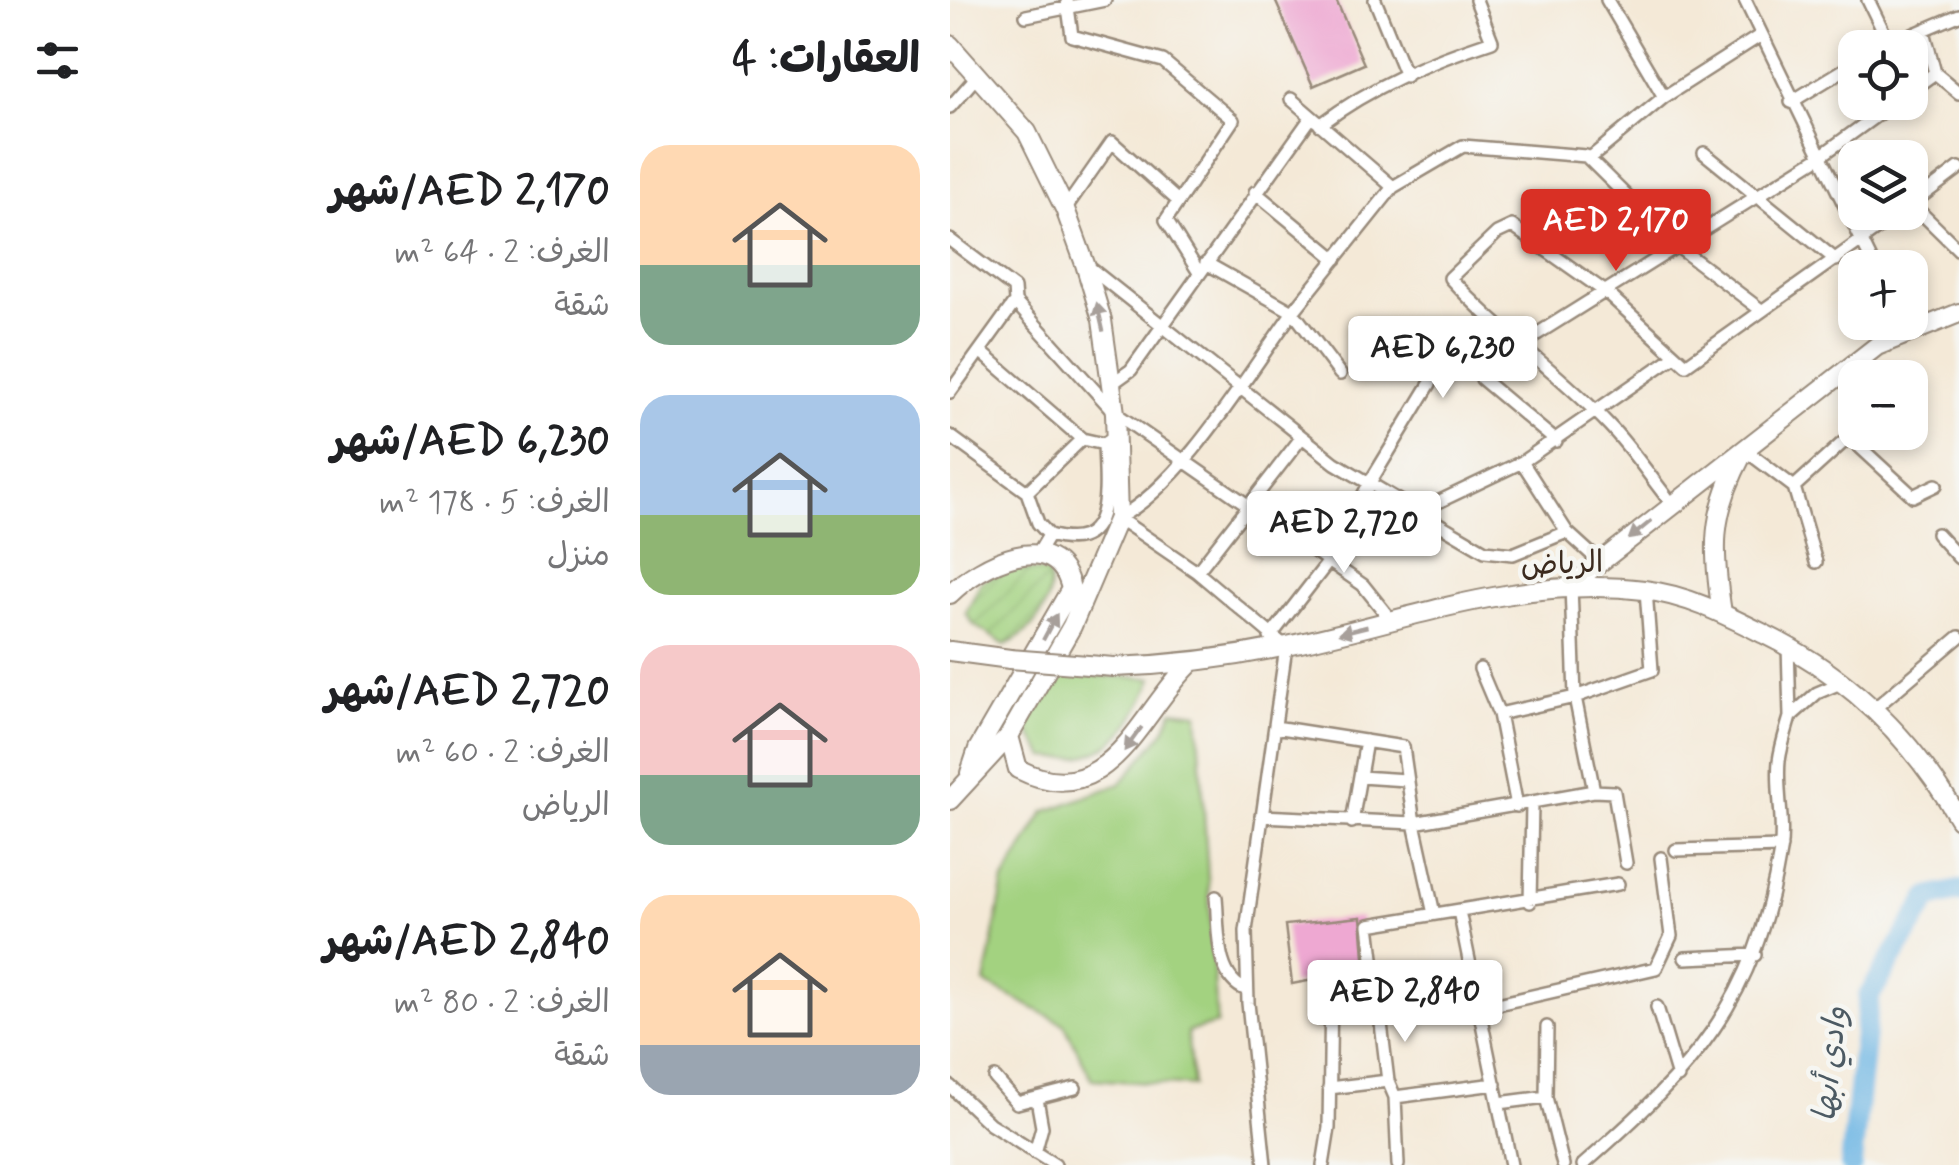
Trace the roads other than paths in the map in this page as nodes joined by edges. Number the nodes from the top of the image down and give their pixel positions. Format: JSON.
{"nodes":[{"id":1,"x":1104,"y":0,"type":"edge"},
{"id":2,"x":1374,"y":0,"type":"edge"},
{"id":3,"x":1476,"y":0,"type":"edge"},
{"id":4,"x":1607,"y":0,"type":"edge"},
{"id":5,"x":1745,"y":0,"type":"edge"},
{"id":6,"x":1868,"y":0,"type":"edge"},
{"id":7,"x":1068,"y":4,"type":"edge"},
{"id":8,"x":1026,"y":16,"type":"dead end"},
{"id":9,"x":1959,"y":16,"type":"edge"},
{"id":10,"x":1879,"y":30,"type":"edge"},
{"id":11,"x":1926,"y":30,"type":"edge"},
{"id":12,"x":1761,"y":36,"type":"junction"},
{"id":13,"x":950,"y":45,"type":"edge"},
{"id":14,"x":1928,"y":45,"type":"edge"},
{"id":15,"x":1838,"y":73,"type":"edge"},
{"id":16,"x":1936,"y":73,"type":"junction"},
{"id":17,"x":978,"y":76,"type":"junction"},
{"id":18,"x":1406,"y":76,"type":"junction"},
{"id":19,"x":1928,"y":79,"type":"edge"},
{"id":20,"x":1959,"y":93,"type":"edge"},
{"id":21,"x":1664,"y":96,"type":"junction"},
{"id":22,"x":1291,"y":99,"type":"dead end"},
{"id":23,"x":1791,"y":102,"type":"junction"},
{"id":24,"x":950,"y":107,"type":"edge"},
{"id":25,"x":1870,"y":120,"type":"edge"},
{"id":26,"x":1315,"y":122,"type":"junction"},
{"id":27,"x":1704,"y":152,"type":"dead end"},
{"id":28,"x":1818,"y":158,"type":"junction"},
{"id":29,"x":1589,"y":159,"type":"junction"},
{"id":30,"x":1959,"y":168,"type":"edge"},
{"id":31,"x":1393,"y":187,"type":"junction"},
{"id":32,"x":1255,"y":192,"type":"junction"},
{"id":33,"x":1928,"y":192,"type":"edge"},
{"id":34,"x":1758,"y":196,"type":"junction"},
{"id":35,"x":1178,"y":201,"type":"junction"},
{"id":36,"x":1065,"y":209,"type":"junction"},
{"id":37,"x":1928,"y":221,"type":"edge"},
{"id":38,"x":1878,"y":230,"type":"edge"},
{"id":39,"x":950,"y":240,"type":"edge"},
{"id":40,"x":1860,"y":244,"type":"junction"},
{"id":41,"x":1678,"y":247,"type":"junction"},
{"id":42,"x":1864,"y":250,"type":"edge"},
{"id":43,"x":1959,"y":250,"type":"edge"},
{"id":44,"x":1336,"y":259,"type":"junction"},
{"id":45,"x":1836,"y":260,"type":"junction"},
{"id":46,"x":1085,"y":264,"type":"junction"},
{"id":47,"x":1202,"y":267,"type":"junction"},
{"id":48,"x":1608,"y":293,"type":"junction"},
{"id":49,"x":1015,"y":302,"type":"junction"},
{"id":50,"x":1761,"y":310,"type":"junction"},
{"id":51,"x":1292,"y":312,"type":"junction"},
{"id":52,"x":1959,"y":313,"type":"edge"},
{"id":53,"x":1928,"y":317,"type":"edge"},
{"id":54,"x":1164,"y":326,"type":"junction"},
{"id":55,"x":1407,"y":327,"type":"dead end"},
{"id":56,"x":1886,"y":340,"type":"edge"},
{"id":57,"x":1521,"y":344,"type":"junction"},
{"id":58,"x":980,"y":351,"type":"junction"},
{"id":59,"x":1675,"y":356,"type":"junction"},
{"id":60,"x":1340,"y":374,"type":"dead end"},
{"id":61,"x":1240,"y":384,"type":"junction"},
{"id":62,"x":1110,"y":385,"type":"junction"},
{"id":63,"x":950,"y":392,"type":"edge"},
{"id":64,"x":1595,"y":412,"type":"junction"},
{"id":65,"x":1114,"y":413,"type":"junction"},
{"id":66,"x":950,"y":436,"type":"edge"},
{"id":67,"x":1302,"y":437,"type":"junction"},
{"id":68,"x":1082,"y":439,"type":"junction"},
{"id":69,"x":1110,"y":441,"type":"junction"},
{"id":70,"x":1556,"y":441,"type":"junction"},
{"id":71,"x":1745,"y":450,"type":"junction"},
{"id":72,"x":1185,"y":459,"type":"junction"},
{"id":73,"x":1522,"y":462,"type":"junction"},
{"id":74,"x":1369,"y":484,"type":"junction"},
{"id":75,"x":1936,"y":485,"type":"dead end"},
{"id":76,"x":1794,"y":487,"type":"junction"},
{"id":77,"x":1028,"y":492,"type":"junction"},
{"id":78,"x":1248,"y":504,"type":"junction"},
{"id":79,"x":1672,"y":504,"type":"junction"},
{"id":80,"x":1418,"y":512,"type":"junction"},
{"id":81,"x":1118,"y":518,"type":"junction"},
{"id":82,"x":1567,"y":532,"type":"junction"},
{"id":83,"x":1937,"y":534,"type":"dead end"},
{"id":84,"x":1050,"y":535,"type":"junction"},
{"id":85,"x":1038,"y":554,"type":"junction"},
{"id":86,"x":1959,"y":558,"type":"edge"},
{"id":87,"x":1330,"y":561,"type":"junction"},
{"id":88,"x":1601,"y":562,"type":"junction"},
{"id":89,"x":1816,"y":562,"type":"dead end"},
{"id":90,"x":1197,"y":572,"type":"junction"},
{"id":91,"x":1571,"y":585,"type":"junction"},
{"id":92,"x":1646,"y":590,"type":"junction"},
{"id":93,"x":950,"y":594,"type":"edge"},
{"id":94,"x":1722,"y":613,"type":"junction"},
{"id":95,"x":1391,"y":620,"type":"junction"},
{"id":96,"x":1959,"y":637,"type":"edge"},
{"id":97,"x":1278,"y":642,"type":"junction"},
{"id":98,"x":1788,"y":645,"type":"junction"},
{"id":99,"x":950,"y":651,"type":"edge"},
{"id":100,"x":1192,"y":662,"type":"junction"},
{"id":101,"x":1480,"y":669,"type":"dead end"},
{"id":102,"x":1843,"y":682,"type":"junction"},
{"id":103,"x":1575,"y":697,"type":"junction"},
{"id":104,"x":1876,"y":708,"type":"junction"},
{"id":105,"x":1499,"y":714,"type":"junction"},
{"id":106,"x":1790,"y":717,"type":"junction"},
{"id":107,"x":1275,"y":727,"type":"junction"},
{"id":108,"x":1009,"y":736,"type":"junction"},
{"id":109,"x":1366,"y":741,"type":"junction"},
{"id":110,"x":970,"y":774,"type":"junction"},
{"id":111,"x":1360,"y":777,"type":"junction"},
{"id":112,"x":1406,"y":780,"type":"junction"},
{"id":113,"x":1594,"y":791,"type":"junction"},
{"id":114,"x":950,"y":800,"type":"edge"},
{"id":115,"x":1532,"y":804,"type":"junction"},
{"id":116,"x":1517,"y":806,"type":"junction"},
{"id":117,"x":1261,"y":816,"type":"junction"},
{"id":118,"x":1959,"y":819,"type":"edge"},
{"id":119,"x":1352,"y":822,"type":"junction"},
{"id":120,"x":1414,"y":823,"type":"junction"},
{"id":121,"x":1782,"y":847,"type":"junction"},
{"id":122,"x":1676,"y":850,"type":"dead end"},
{"id":123,"x":1661,"y":858,"type":"dead end"},
{"id":124,"x":1626,"y":863,"type":"dead end"},
{"id":125,"x":1618,"y":884,"type":"dead end"},
{"id":126,"x":1216,"y":897,"type":"dead end"},
{"id":127,"x":1530,"y":902,"type":"junction"},
{"id":128,"x":1459,"y":911,"type":"junction"},
{"id":129,"x":1434,"y":914,"type":"junction"},
{"id":130,"x":1755,"y":955,"type":"junction"},
{"id":131,"x":1685,"y":958,"type":"dead end"},
{"id":132,"x":1372,"y":978,"type":"junction"},
{"id":133,"x":1248,"y":990,"type":"junction"},
{"id":134,"x":1480,"y":1008,"type":"junction"},
{"id":135,"x":1657,"y":1008,"type":"dead end"},
{"id":136,"x":1547,"y":1027,"type":"dead end"},
{"id":137,"x":1678,"y":1077,"type":"junction"},
{"id":138,"x":995,"y":1078,"type":"dead end"},
{"id":139,"x":1388,"y":1081,"type":"junction"},
{"id":140,"x":1495,"y":1084,"type":"junction"},
{"id":141,"x":950,"y":1086,"type":"edge"},
{"id":142,"x":1075,"y":1088,"type":"dead end"},
{"id":143,"x":1329,"y":1088,"type":"junction"},
{"id":144,"x":1546,"y":1096,"type":"junction"},
{"id":145,"x":1395,"y":1097,"type":"junction"},
{"id":146,"x":1037,"y":1100,"type":"junction"},
{"id":147,"x":1499,"y":1103,"type":"junction"},
{"id":148,"x":1036,"y":1152,"type":"junction"},
{"id":149,"x":1055,"y":1165,"type":"edge"},
{"id":150,"x":1265,"y":1165,"type":"edge"},
{"id":151,"x":1323,"y":1165,"type":"edge"},
{"id":152,"x":1398,"y":1165,"type":"edge"},
{"id":153,"x":1511,"y":1165,"type":"edge"},
{"id":154,"x":1563,"y":1165,"type":"edge"},
{"id":155,"x":1583,"y":1165,"type":"edge"}],
"edges":[{"from":1,"to":7,"type":"street"},
{"from":2,"to":18,"type":"street"},
{"from":3,"to":18,"type":"street"},
{"from":4,"to":21,"type":"street"},
{"from":5,"to":12,"type":"street"},
{"from":6,"to":10,"type":"street"},
{"from":7,"to":8,"type":"street"},
{"from":7,"to":35,"type":"street"},
{"from":9,"to":11,"type":"street"},
{"from":12,"to":21,"type":"street"},
{"from":12,"to":23,"type":"street"},
{"from":13,"to":17,"type":"street"},
{"from":14,"to":16,"type":"street"},
{"from":15,"to":23,"type":"street"},
{"from":16,"to":19,"type":"street"},
{"from":16,"to":20,"type":"street"},
{"from":17,"to":24,"type":"street"},
{"from":17,"to":36,"type":"street"},
{"from":18,"to":26,"type":"street"},
{"from":21,"to":29,"type":"street"},
{"from":22,"to":26,"type":"street"},
{"from":23,"to":28,"type":"street"},
{"from":25,"to":28,"type":"street"},
{"from":26,"to":31,"type":"street"},
{"from":26,"to":32,"type":"street"},
{"from":27,"to":34,"type":"street"},
{"from":28,"to":34,"type":"street"},
{"from":28,"to":40,"type":"street"},
{"from":29,"to":31,"type":"street"},
{"from":29,"to":41,"type":"street"},
{"from":30,"to":33,"type":"street"},
{"from":31,"to":44,"type":"street"},
{"from":32,"to":44,"type":"street"},
{"from":32,"to":47,"type":"street"},
{"from":34,"to":41,"type":"street"},
{"from":34,"to":45,"type":"street"},
{"from":35,"to":36,"type":"street"},
{"from":35,"to":47,"type":"street"},
{"from":36,"to":46,"type":"street"},
{"from":37,"to":43,"type":"street"},
{"from":38,"to":40,"type":"street"},
{"from":39,"to":49,"type":"street"},
{"from":40,"to":42,"type":"street"},
{"from":40,"to":45,"type":"street"},
{"from":41,"to":48,"type":"street"},
{"from":41,"to":50,"type":"street"},
{"from":44,"to":51,"type":"street"},
{"from":45,"to":50,"type":"street"},
{"from":46,"to":54,"type":"street"},
{"from":62,"to":46,"type":"street","one_way":true},
{"from":47,"to":51,"type":"street"},
{"from":47,"to":54,"type":"street"},
{"from":48,"to":57,"type":"street"},
{"from":48,"to":57,"type":"street"},
{"from":48,"to":59,"type":"street"},
{"from":49,"to":58,"type":"street"},
{"from":49,"to":65,"type":"street"},
{"from":50,"to":59,"type":"street"},
{"from":51,"to":60,"type":"street"},
{"from":51,"to":61,"type":"street"},
{"from":52,"to":53,"type":"street"},
{"from":54,"to":61,"type":"street"},
{"from":54,"to":62,"type":"street"},
{"from":55,"to":74,"type":"street"},
{"from":56,"to":71,"type":"street"},
{"from":57,"to":64,"type":"street"},
{"from":57,"to":70,"type":"street"},
{"from":58,"to":63,"type":"street"},
{"from":58,"to":68,"type":"street"},
{"from":59,"to":64,"type":"street"},
{"from":61,"to":67,"type":"street"},
{"from":61,"to":72,"type":"street"},
{"from":62,"to":65,"type":"street"},
{"from":64,"to":70,"type":"street"},
{"from":64,"to":79,"type":"street"},
{"from":65,"to":69,"type":"street"},
{"from":65,"to":72,"type":"street"},
{"from":66,"to":77,"type":"street"},
{"from":67,"to":74,"type":"street"},
{"from":67,"to":78,"type":"street"},
{"from":68,"to":69,"type":"street"},
{"from":68,"to":77,"type":"street"},
{"from":69,"to":81,"type":"street"},
{"from":69,"to":84,"type":"street"},
{"from":70,"to":73,"type":"street"},
{"from":71,"to":76,"type":"street"},
{"from":71,"to":79,"type":"street"},
{"from":71,"to":94,"type":"street"},
{"from":72,"to":78,"type":"street"},
{"from":72,"to":81,"type":"street"},
{"from":73,"to":80,"type":"street"},
{"from":73,"to":82,"type":"street"},
{"from":74,"to":80,"type":"street"},
{"from":74,"to":87,"type":"street"},
{"from":75,"to":76,"type":"street"},
{"from":76,"to":89,"type":"street"},
{"from":77,"to":84,"type":"street"},
{"from":78,"to":87,"type":"street"},
{"from":78,"to":90,"type":"street"},
{"from":79,"to":88,"type":"street","one_way":true},
{"from":80,"to":82,"type":"street"},
{"from":81,"to":90,"type":"street"},
{"from":81,"to":108,"type":"street"},
{"from":82,"to":88,"type":"street"},
{"from":83,"to":86,"type":"street"},
{"from":84,"to":85,"type":"street"},
{"from":85,"to":93,"type":"street"},
{"from":110,"to":85,"type":"street","one_way":true},
{"from":87,"to":95,"type":"street"},
{"from":87,"to":97,"type":"street"},
{"from":88,"to":91,"type":"street"},
{"from":90,"to":97,"type":"street"},
{"from":91,"to":92,"type":"street","name":"الرياض"},
{"from":91,"to":95,"type":"street","name":"الرياض"},
{"from":91,"to":103,"type":"street"},
{"from":92,"to":94,"type":"street","name":"الرياض"},
{"from":92,"to":103,"type":"street"},
{"from":94,"to":98,"type":"street","name":"الرياض"},
{"from":95,"to":97,"type":"street","name":"الرياض","one_way":true},
{"from":96,"to":104,"type":"street"},
{"from":97,"to":100,"type":"street","name":"الرياض"},
{"from":97,"to":107,"type":"street"},
{"from":98,"to":102,"type":"street","name":"الرياض"},
{"from":98,"to":106,"type":"street"},
{"from":99,"to":100,"type":"street","name":"الرياض","bridge":true},
{"from":100,"to":108,"type":"street","one_way":true},
{"from":101,"to":105,"type":"street"},
{"from":102,"to":104,"type":"street","name":"الرياض"},
{"from":102,"to":106,"type":"street"},
{"from":103,"to":105,"type":"street"},
{"from":103,"to":113,"type":"street"},
{"from":104,"to":118,"type":"street","name":"الرياض"},
{"from":105,"to":116,"type":"street"},
{"from":106,"to":121,"type":"street"},
{"from":107,"to":109,"type":"street"},
{"from":107,"to":117,"type":"street"},
{"from":108,"to":110,"type":"street"},
{"from":109,"to":111,"type":"street"},
{"from":109,"to":112,"type":"street"},
{"from":110,"to":114,"type":"street"},
{"from":111,"to":112,"type":"street"},
{"from":111,"to":119,"type":"street"},
{"from":112,"to":120,"type":"street"},
{"from":113,"to":115,"type":"street"},
{"from":113,"to":124,"type":"street"},
{"from":115,"to":116,"type":"street"},
{"from":115,"to":127,"type":"street"},
{"from":116,"to":120,"type":"street"},
{"from":117,"to":119,"type":"street"},
{"from":117,"to":133,"type":"street"},
{"from":119,"to":120,"type":"street"},
{"from":120,"to":129,"type":"street"},
{"from":121,"to":122,"type":"street"},
{"from":121,"to":130,"type":"street"},
{"from":123,"to":134,"type":"street"},
{"from":125,"to":127,"type":"street"},
{"from":126,"to":133,"type":"street"},
{"from":127,"to":128,"type":"street"},
{"from":128,"to":129,"type":"street"},
{"from":128,"to":134,"type":"street"},
{"from":129,"to":132,"type":"street"},
{"from":130,"to":131,"type":"street"},
{"from":130,"to":137,"type":"street"},
{"from":132,"to":139,"type":"street"},
{"from":132,"to":143,"type":"street"},
{"from":133,"to":150,"type":"street"},
{"from":134,"to":140,"type":"street"},
{"from":135,"to":137,"type":"street"},
{"from":136,"to":144,"type":"street"},
{"from":137,"to":155,"type":"street"},
{"from":138,"to":146,"type":"street"},
{"from":139,"to":143,"type":"street"},
{"from":139,"to":145,"type":"street"},
{"from":140,"to":145,"type":"street"},
{"from":140,"to":147,"type":"street"},
{"from":141,"to":148,"type":"street"},
{"from":142,"to":146,"type":"street"},
{"from":143,"to":151,"type":"street"},
{"from":144,"to":147,"type":"street"},
{"from":144,"to":154,"type":"street"},
{"from":145,"to":152,"type":"street"},
{"from":146,"to":148,"type":"street"},
{"from":147,"to":153,"type":"street"},
{"from":148,"to":149,"type":"street"}]}
